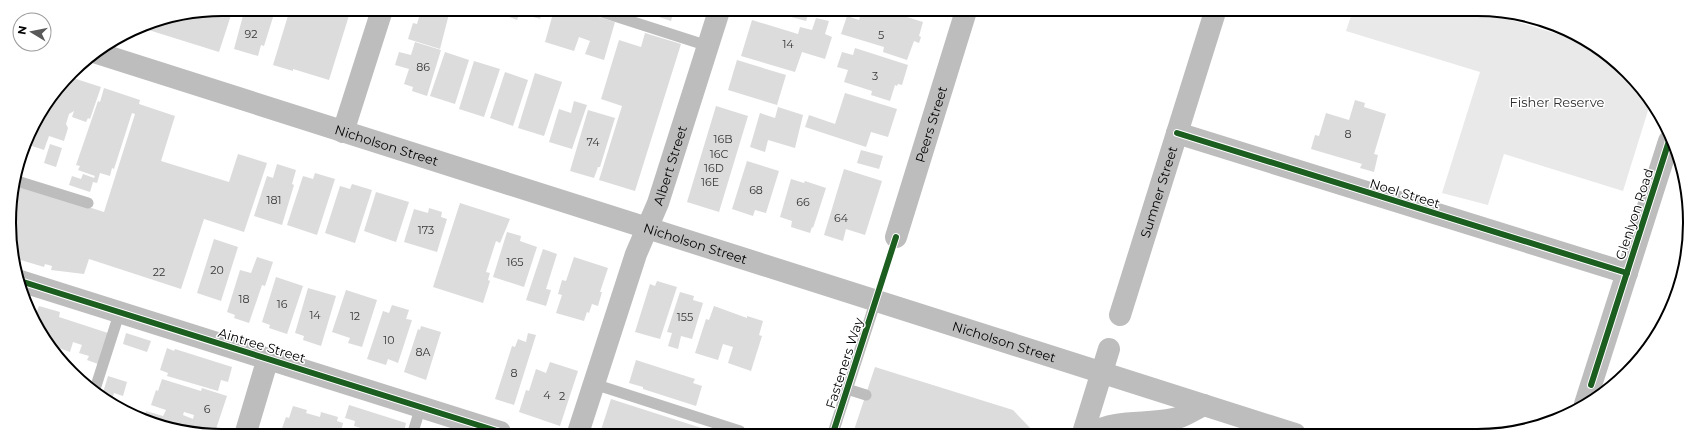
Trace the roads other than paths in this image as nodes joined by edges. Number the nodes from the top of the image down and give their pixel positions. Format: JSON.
{"nodes":[{"id":1,"x":380,"y":16,"type":"edge"},
{"id":2,"x":615,"y":16,"type":"edge"},
{"id":3,"x":717,"y":16,"type":"edge"},
{"id":4,"x":964,"y":16,"type":"edge"},
{"id":5,"x":1213,"y":16,"type":"edge"},
{"id":6,"x":708,"y":46,"type":"junction"},
{"id":7,"x":103,"y":55,"type":"edge"},
{"id":8,"x":343,"y":132,"type":"junction"},
{"id":9,"x":1177,"y":133,"type":"junction"},
{"id":10,"x":1668,"y":145,"type":"edge"},
{"id":11,"x":20,"y":182,"type":"edge"},
{"id":12,"x":88,"y":203,"type":"dead end"},
{"id":13,"x":647,"y":228,"type":"junction"},
{"id":14,"x":896,"y":237,"type":"dead end"},
{"id":15,"x":1627,"y":273,"type":"junction"},
{"id":16,"x":25,"y":282,"type":"edge"},
{"id":17,"x":876,"y":300,"type":"junction"},
{"id":18,"x":120,"y":311,"type":"junction"},
{"id":19,"x":1120,"y":315,"type":"dead end"},
{"id":20,"x":1109,"y":350,"type":"dead end"},
{"id":21,"x":268,"y":358,"type":"junction"},
{"id":22,"x":1102,"y":372,"type":"junction"},
{"id":23,"x":594,"y":384,"type":"junction"},
{"id":24,"x":96,"y":385,"type":"edge"},
{"id":25,"x":847,"y":389,"type":"junction"},
{"id":26,"x":1594,"y":392,"type":"edge"},
{"id":27,"x":866,"y":396,"type":"dead end"},
{"id":28,"x":1204,"y":405,"type":"junction"},
{"id":29,"x":421,"y":406,"type":"junction"},
{"id":30,"x":247,"y":429,"type":"edge"},
{"id":31,"x":414,"y":429,"type":"edge"},
{"id":32,"x":491,"y":429,"type":"edge"},
{"id":33,"x":579,"y":429,"type":"edge"},
{"id":34,"x":734,"y":429,"type":"edge"},
{"id":35,"x":834,"y":429,"type":"edge"},
{"id":36,"x":1085,"y":429,"type":"edge"},
{"id":37,"x":1100,"y":429,"type":"edge"},
{"id":38,"x":1279,"y":429,"type":"edge"}],
"edges":[{"from":1,"to":8,"type":"street"},
{"from":2,"to":6,"type":"lane"},
{"from":3,"to":6,"type":"street","name":"Albert Street"},
{"from":4,"to":14,"type":"street","name":"Peers Street"},
{"from":5,"to":9,"type":"street","name":"Sumner Street"},
{"from":6,"to":13,"type":"street","name":"Albert Street"},
{"from":7,"to":8,"type":"street","name":"Nicholson Street"},
{"from":8,"to":13,"type":"street","name":"Nicholson Street"},
{"from":9,"to":15,"type":"street","name":"Noel Street"},
{"from":9,"to":19,"type":"street","name":"Sumner Street"},
{"from":10,"to":15,"type":"street","name":"Glenlyon Road"},
{"from":11,"to":12,"type":"lane"},
{"from":13,"to":17,"type":"street","name":"Nicholson Street"},
{"from":13,"to":23,"type":"street","name":"Albert Street"},
{"from":15,"to":26,"type":"street","name":"Glenlyon Road"},
{"from":16,"to":18,"type":"street","name":"Aintree Street"},
{"from":17,"to":22,"type":"street","name":"Nicholson Street"},
{"from":17,"to":25,"type":"lane","name":"Fasteners Way"},
{"from":18,"to":21,"type":"street","name":"Aintree Street"},
{"from":18,"to":24,"type":"lane"},
{"from":20,"to":22,"type":"street"},
{"from":21,"to":29,"type":"street","name":"Aintree Street"},
{"from":21,"to":30,"type":"street"},
{"from":22,"to":28,"type":"street","name":"Nicholson Street"},
{"from":22,"to":36,"type":"street"},
{"from":23,"to":33,"type":"street","name":"Albert Street"},
{"from":23,"to":34,"type":"lane"},
{"from":25,"to":27,"type":"lane"},
{"from":25,"to":35,"type":"lane","name":"Fasteners Way"},
{"from":28,"to":37,"type":"street"},
{"from":28,"to":38,"type":"street","name":"Nicholson Street"},
{"from":29,"to":31,"type":"lane"},
{"from":29,"to":32,"type":"street","name":"Aintree Street"}]}
